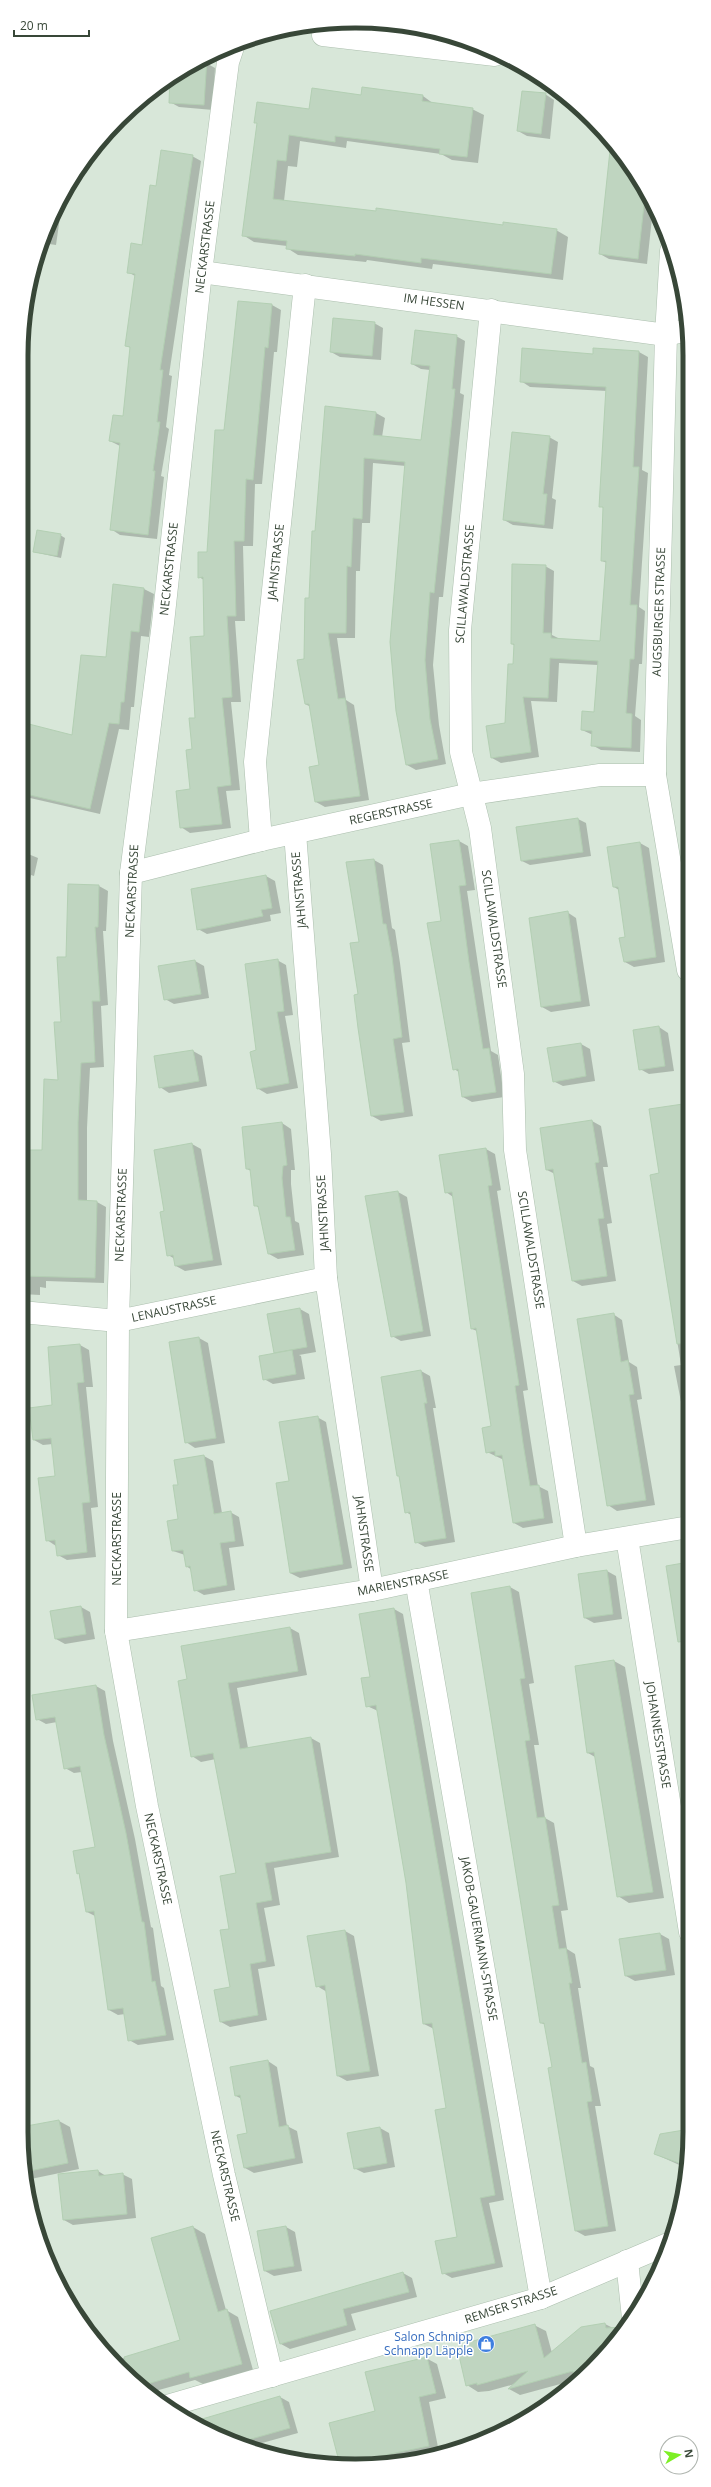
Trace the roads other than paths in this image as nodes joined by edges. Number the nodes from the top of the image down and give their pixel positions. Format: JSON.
{"nodes":[{"id":1,"x":323,"y":35,"type":"dead end"},
{"id":2,"x":231,"y":53,"type":"edge"},
{"id":3,"x":485,"y":55,"type":"edge"},
{"id":4,"x":670,"y":265,"type":"edge"},
{"id":5,"x":202,"y":272,"type":"junction"},
{"id":6,"x":305,"y":285,"type":"junction"},
{"id":7,"x":491,"y":310,"type":"junction"},
{"id":8,"x":682,"y":331,"type":"edge"},
{"id":9,"x":666,"y":335,"type":"junction"},
{"id":10,"x":655,"y":775,"type":"junction"},
{"id":11,"x":471,"y":794,"type":"junction"},
{"id":12,"x":295,"y":833,"type":"junction"},
{"id":13,"x":261,"y":840,"type":"junction"},
{"id":14,"x":131,"y":873,"type":"junction"},
{"id":15,"x":683,"y":940,"type":"edge"},
{"id":16,"x":326,"y":1278,"type":"junction"},
{"id":17,"x":28,"y":1313,"type":"edge"},
{"id":18,"x":118,"y":1321,"type":"junction"},
{"id":19,"x":683,"y":1528,"type":"edge"},
{"id":20,"x":627,"y":1538,"type":"junction"},
{"id":21,"x":576,"y":1546,"type":"junction"},
{"id":22,"x":416,"y":1580,"type":"junction"},
{"id":23,"x":372,"y":1590,"type":"junction"},
{"id":24,"x":116,"y":1632,"type":"junction"},
{"id":25,"x":683,"y":1888,"type":"edge"},
{"id":26,"x":661,"y":2249,"type":"edge"},
{"id":27,"x":627,"y":2261,"type":"junction"},
{"id":28,"x":541,"y":2298,"type":"junction"},
{"id":29,"x":632,"y":2307,"type":"edge"},
{"id":30,"x":272,"y":2376,"type":"junction"},
{"id":31,"x":174,"y":2404,"type":"edge"}],
"edges":[{"from":1,"to":3,"type":"street"},
{"from":2,"to":5,"type":"street","name":"NECKARSTRASSE"},
{"from":4,"to":9,"type":"street","name":"AUGSBURGER STRASSE"},
{"from":5,"to":6,"type":"street","name":"IM HESSEN"},
{"from":5,"to":14,"type":"street","name":"NECKARSTRASSE"},
{"from":6,"to":7,"type":"street","name":"IM HESSEN"},
{"from":6,"to":13,"type":"street","name":"JAHNSTRASSE"},
{"from":7,"to":9,"type":"street","name":"IM HESSEN"},
{"from":7,"to":11,"type":"street","name":"SCILLAWALDSTRASSE"},
{"from":8,"to":9,"type":"street"},
{"from":9,"to":10,"type":"street","name":"AUGSBURGER STRASSE"},
{"from":10,"to":11,"type":"street","name":"REGERSTRASSE"},
{"from":10,"to":15,"type":"street","name":"AUGSBURGER STRASSE"},
{"from":11,"to":12,"type":"street","name":"REGERSTRASSE"},
{"from":11,"to":21,"type":"street","name":"SCILLAWALDSTRASSE"},
{"from":12,"to":13,"type":"street","name":"REGERSTRASSE"},
{"from":12,"to":16,"type":"street","name":"JAHNSTRASSE"},
{"from":13,"to":14,"type":"street","name":"REGERSTRASSE"},
{"from":14,"to":18,"type":"street","name":"NECKARSTRASSE"},
{"from":16,"to":18,"type":"street","name":"LENAUSTRASSE"},
{"from":16,"to":23,"type":"street","name":"JAHNSTRASSE"},
{"from":17,"to":18,"type":"street","name":"LENAUSTRASSE"},
{"from":18,"to":24,"type":"street","name":"NECKARSTRASSE"},
{"from":19,"to":20,"type":"street","name":"MARIENSTRASSE"},
{"from":20,"to":21,"type":"street","name":"MARIENSTRASSE"},
{"from":20,"to":25,"type":"street","name":"JOHANNESSTRASSE"},
{"from":21,"to":22,"type":"street","name":"MARIENSTRASSE"},
{"from":22,"to":23,"type":"street","name":"MARIENSTRASSE"},
{"from":22,"to":28,"type":"street","name":"JAKOB-GAUERMANN-STRASSE"},
{"from":23,"to":24,"type":"street","name":"MARIENSTRASSE"},
{"from":24,"to":30,"type":"street","name":"NECKARSTRASSE"},
{"from":26,"to":27,"type":"street","name":"REMSER STRASSE"},
{"from":27,"to":28,"type":"street","name":"REMSER STRASSE"},
{"from":27,"to":29,"type":"street"},
{"from":28,"to":30,"type":"street","name":"REMSER STRASSE"},
{"from":30,"to":31,"type":"street","name":"REMSER STRASSE"}]}
